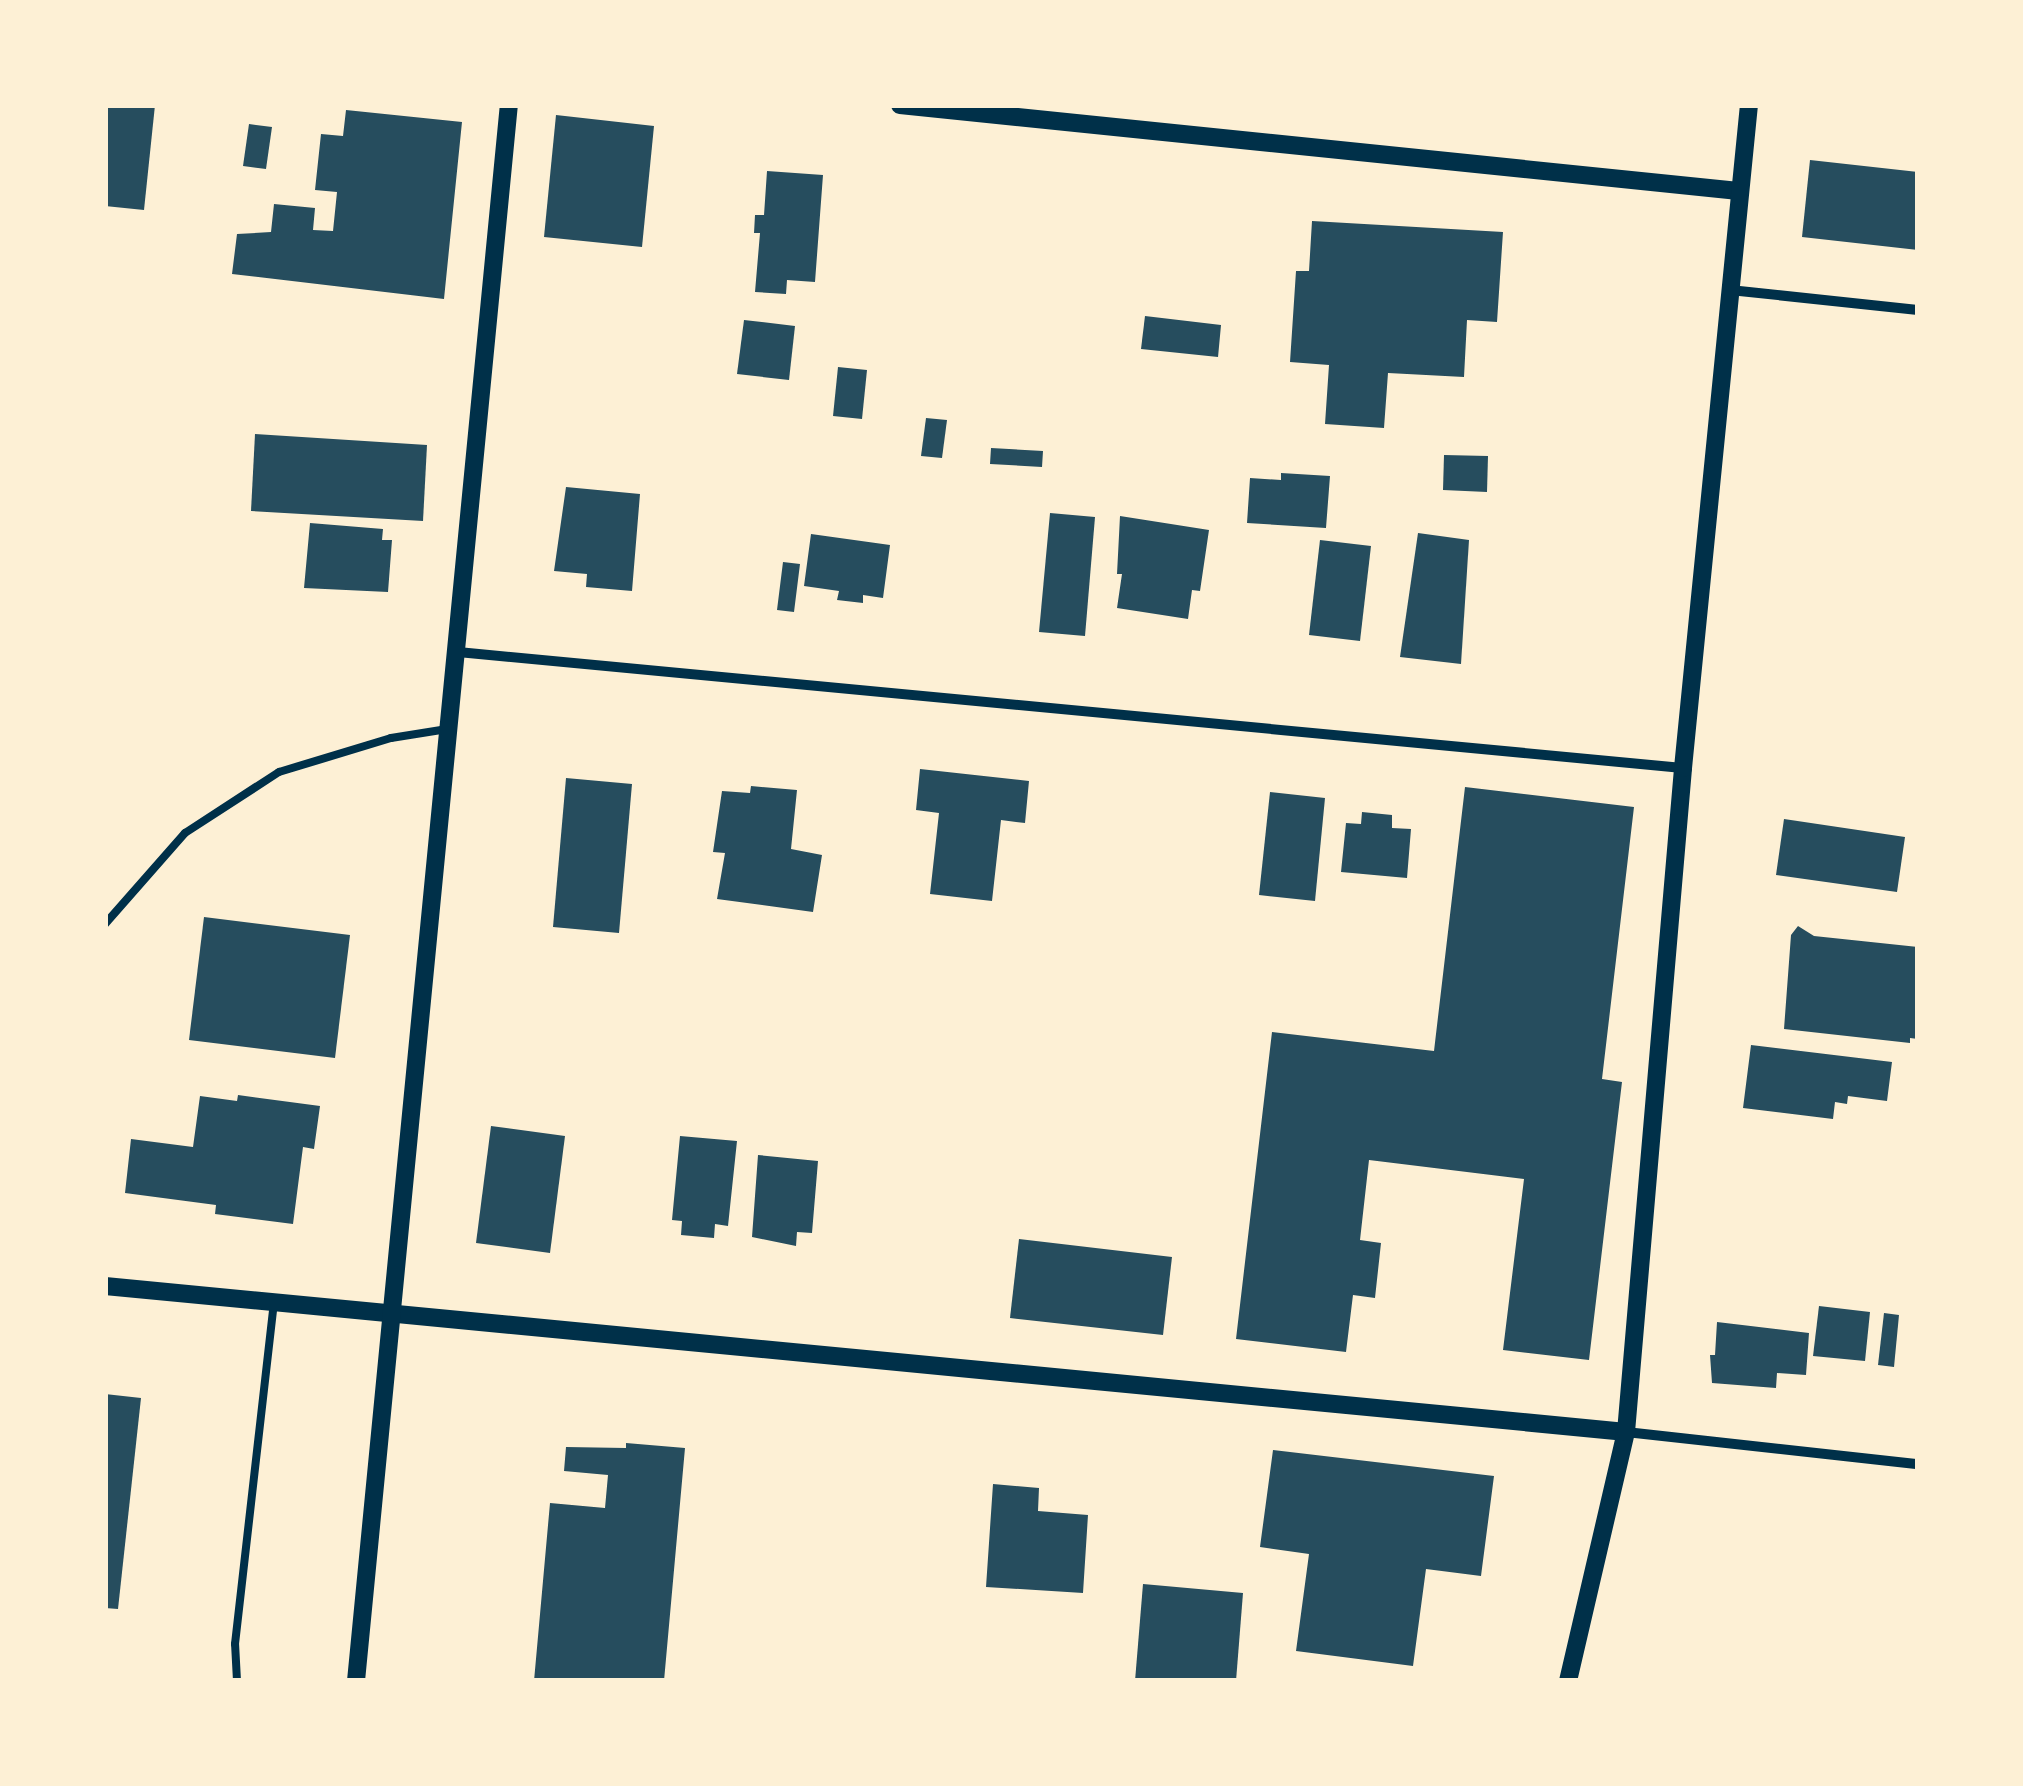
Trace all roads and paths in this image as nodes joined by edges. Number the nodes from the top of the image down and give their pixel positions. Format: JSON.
{"nodes":[{"id":1,"x":509,"y":105,"type":"edge"},
{"id":2,"x":900,"y":105,"type":"edge"},
{"id":3,"x":1748,"y":105,"type":"edge"},
{"id":4,"x":1738,"y":191,"type":"junction"},
{"id":5,"x":1728,"y":290,"type":"junction"},
{"id":6,"x":1918,"y":310,"type":"edge"},
{"id":7,"x":458,"y":652,"type":"junction"},
{"id":8,"x":451,"y":728,"type":"junction"},
{"id":9,"x":1684,"y":768,"type":"junction"},
{"id":10,"x":105,"y":924,"type":"edge"},
{"id":11,"x":105,"y":1286,"type":"edge"},
{"id":12,"x":274,"y":1303,"type":"junction"},
{"id":13,"x":394,"y":1315,"type":"junction"},
{"id":14,"x":1626,"y":1432,"type":"junction"},
{"id":15,"x":1918,"y":1464,"type":"edge"},
{"id":16,"x":238,"y":1681,"type":"edge"},
{"id":17,"x":356,"y":1681,"type":"edge"},
{"id":18,"x":1568,"y":1681,"type":"edge"}],
"edges":[{"from":1,"to":7,"type":"street"},
{"from":2,"to":4,"type":"street"},
{"from":3,"to":4,"type":"street"},
{"from":4,"to":5,"type":"street"},
{"from":5,"to":6,"type":"street"},
{"from":5,"to":9,"type":"street"},
{"from":7,"to":8,"type":"street"},
{"from":7,"to":9,"type":"street"},
{"from":8,"to":10,"type":"lane"},
{"from":8,"to":13,"type":"street"},
{"from":9,"to":14,"type":"street"},
{"from":11,"to":12,"type":"street"},
{"from":12,"to":13,"type":"street"},
{"from":12,"to":16,"type":"lane"},
{"from":13,"to":14,"type":"street"},
{"from":13,"to":17,"type":"street"},
{"from":14,"to":15,"type":"street"},
{"from":14,"to":18,"type":"street"}]}
